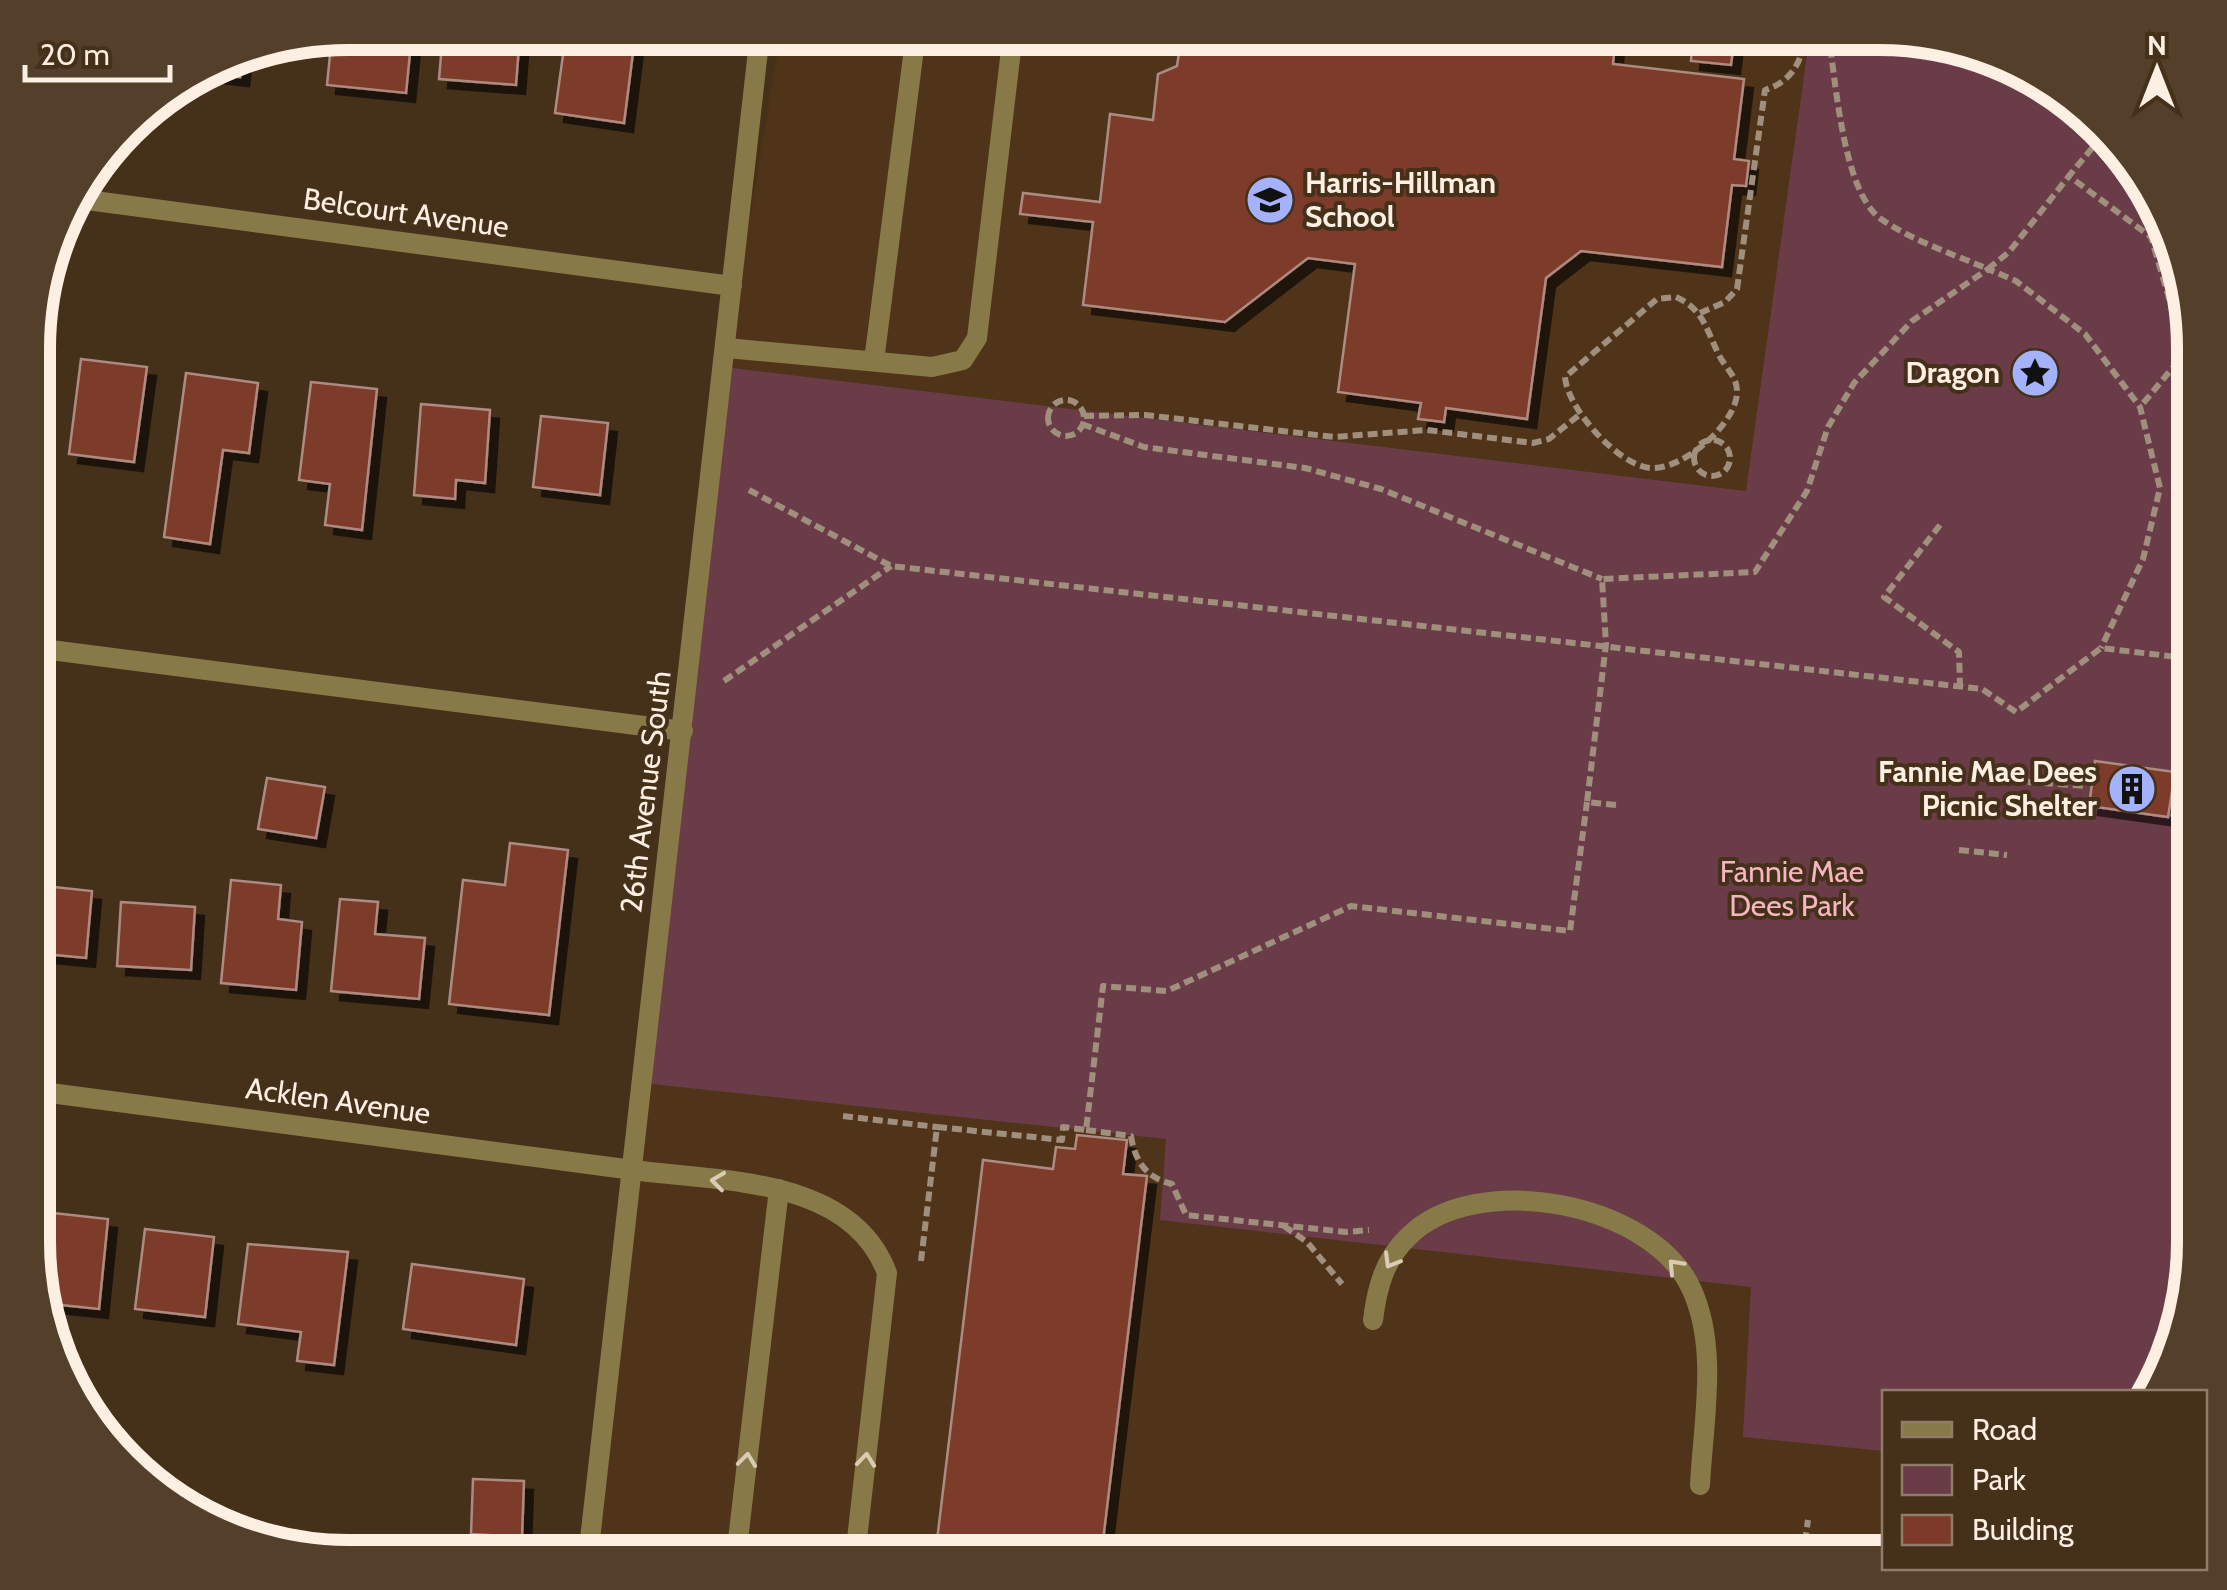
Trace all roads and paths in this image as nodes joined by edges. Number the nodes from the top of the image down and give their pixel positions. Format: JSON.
{"nodes":[{"id":1,"x":758,"y":51,"type":"edge"},
{"id":2,"x":914,"y":51,"type":"edge"},
{"id":3,"x":1011,"y":51,"type":"edge"},
{"id":4,"x":1800,"y":51,"type":"edge"},
{"id":5,"x":1831,"y":51,"type":"edge"},
{"id":6,"x":2096,"y":144,"type":"edge"},
{"id":7,"x":2069,"y":176,"type":"junction"},
{"id":8,"x":89,"y":200,"type":"edge"},
{"id":9,"x":1988,"y":269,"type":"junction"},
{"id":10,"x":732,"y":286,"type":"junction"},
{"id":11,"x":1700,"y":313,"type":"junction"},
{"id":12,"x":2175,"y":319,"type":"edge"},
{"id":13,"x":727,"y":348,"type":"junction"},
{"id":14,"x":874,"y":361,"type":"junction"},
{"id":15,"x":2176,"y":364,"type":"edge"},
{"id":16,"x":2140,"y":407,"type":"junction"},
{"id":17,"x":1579,"y":414,"type":"junction"},
{"id":18,"x":1083,"y":420,"type":"junction"},
{"id":19,"x":1700,"y":445,"type":"junction"},
{"id":20,"x":749,"y":490,"type":"dead end"},
{"id":21,"x":1940,"y":525,"type":"dead end"},
{"id":22,"x":891,"y":566,"type":"junction"},
{"id":23,"x":1602,"y":579,"type":"junction"},
{"id":24,"x":1606,"y":644,"type":"junction"},
{"id":25,"x":2100,"y":648,"type":"junction"},
{"id":26,"x":50,"y":650,"type":"edge"},
{"id":27,"x":2176,"y":656,"type":"edge"},
{"id":28,"x":724,"y":680,"type":"dead end"},
{"id":29,"x":1960,"y":686,"type":"junction"},
{"id":30,"x":684,"y":731,"type":"junction"},
{"id":31,"x":2013,"y":782,"type":"dead end"},
{"id":32,"x":2086,"y":786,"type":"dead end"},
{"id":33,"x":2176,"y":797,"type":"edge"},
{"id":34,"x":1586,"y":802,"type":"junction"},
{"id":35,"x":1616,"y":806,"type":"dead end"},
{"id":36,"x":2173,"y":817,"type":"dead end"},
{"id":37,"x":1959,"y":850,"type":"dead end"},
{"id":38,"x":2007,"y":855,"type":"dead end"},
{"id":39,"x":51,"y":1093,"type":"edge"},
{"id":40,"x":842,"y":1116,"type":"dead end"},
{"id":41,"x":937,"y":1128,"type":"junction"},
{"id":42,"x":1086,"y":1130,"type":"junction"},
{"id":43,"x":633,"y":1170,"type":"junction"},
{"id":44,"x":779,"y":1189,"type":"junction"},
{"id":45,"x":1283,"y":1225,"type":"junction"},
{"id":46,"x":1369,"y":1230,"type":"dead end"},
{"id":47,"x":920,"y":1264,"type":"dead end"},
{"id":48,"x":1342,"y":1284,"type":"dead end"},
{"id":49,"x":1374,"y":1320,"type":"dead end"},
{"id":50,"x":1700,"y":1485,"type":"dead end"},
{"id":51,"x":1808,"y":1520,"type":"dead end"},
{"id":52,"x":590,"y":1539,"type":"edge"},
{"id":53,"x":738,"y":1539,"type":"edge"},
{"id":54,"x":857,"y":1539,"type":"edge"},
{"id":55,"x":1806,"y":1540,"type":"edge"}],
"edges":[{"from":1,"to":10,"type":"street","name":"26th Avenue South"},
{"from":2,"to":14,"type":"street"},
{"from":3,"to":14,"type":"street"},
{"from":4,"to":11,"type":"path"},
{"from":5,"to":9,"type":"path"},
{"from":6,"to":7,"type":"path"},
{"from":7,"to":9,"type":"path"},
{"from":7,"to":12,"type":"path"},
{"from":8,"to":10,"type":"street","name":"Belcourt Avenue"},
{"from":9,"to":16,"type":"path"},
{"from":9,"to":23,"type":"path"},
{"from":10,"to":13,"type":"street","name":"26th Avenue South"},
{"from":11,"to":17,"type":"path"},
{"from":11,"to":19,"type":"path"},
{"from":13,"to":14,"type":"street"},
{"from":13,"to":30,"type":"street","name":"26th Avenue South"},
{"from":15,"to":16,"type":"path"},
{"from":16,"to":25,"type":"path"},
{"from":17,"to":18,"type":"path"},
{"from":17,"to":19,"type":"path"},
{"from":18,"to":18,"type":"path"},
{"from":18,"to":23,"type":"path"},
{"from":19,"to":19,"type":"path"},
{"from":20,"to":22,"type":"path"},
{"from":21,"to":29,"type":"path"},
{"from":22,"to":24,"type":"path"},
{"from":22,"to":28,"type":"path"},
{"from":23,"to":24,"type":"path"},
{"from":24,"to":29,"type":"path"},
{"from":24,"to":34,"type":"path"},
{"from":25,"to":27,"type":"path"},
{"from":25,"to":29,"type":"path"},
{"from":26,"to":30,"type":"street"},
{"from":30,"to":43,"type":"street","name":"26th Avenue South"},
{"from":31,"to":32,"type":"path"},
{"from":33,"to":36,"type":"path"},
{"from":34,"to":35,"type":"path"},
{"from":34,"to":42,"type":"path"},
{"from":37,"to":38,"type":"path"},
{"from":39,"to":43,"type":"street","name":"Acklen Avenue"},
{"from":40,"to":41,"type":"path"},
{"from":41,"to":42,"type":"path"},
{"from":41,"to":47,"type":"path"},
{"from":42,"to":45,"type":"path"},
{"from":44,"to":43,"type":"street","name":"Acklen Avenue","one_way":true},
{"from":43,"to":52,"type":"street","name":"26th Avenue South"},
{"from":53,"to":44,"type":"street","one_way":true},
{"from":54,"to":44,"type":"street","name":"Acklen Avenue","one_way":true},
{"from":45,"to":46,"type":"path"},
{"from":45,"to":48,"type":"path"},
{"from":50,"to":49,"type":"street","one_way":true},
{"from":51,"to":55,"type":"path"}]}
